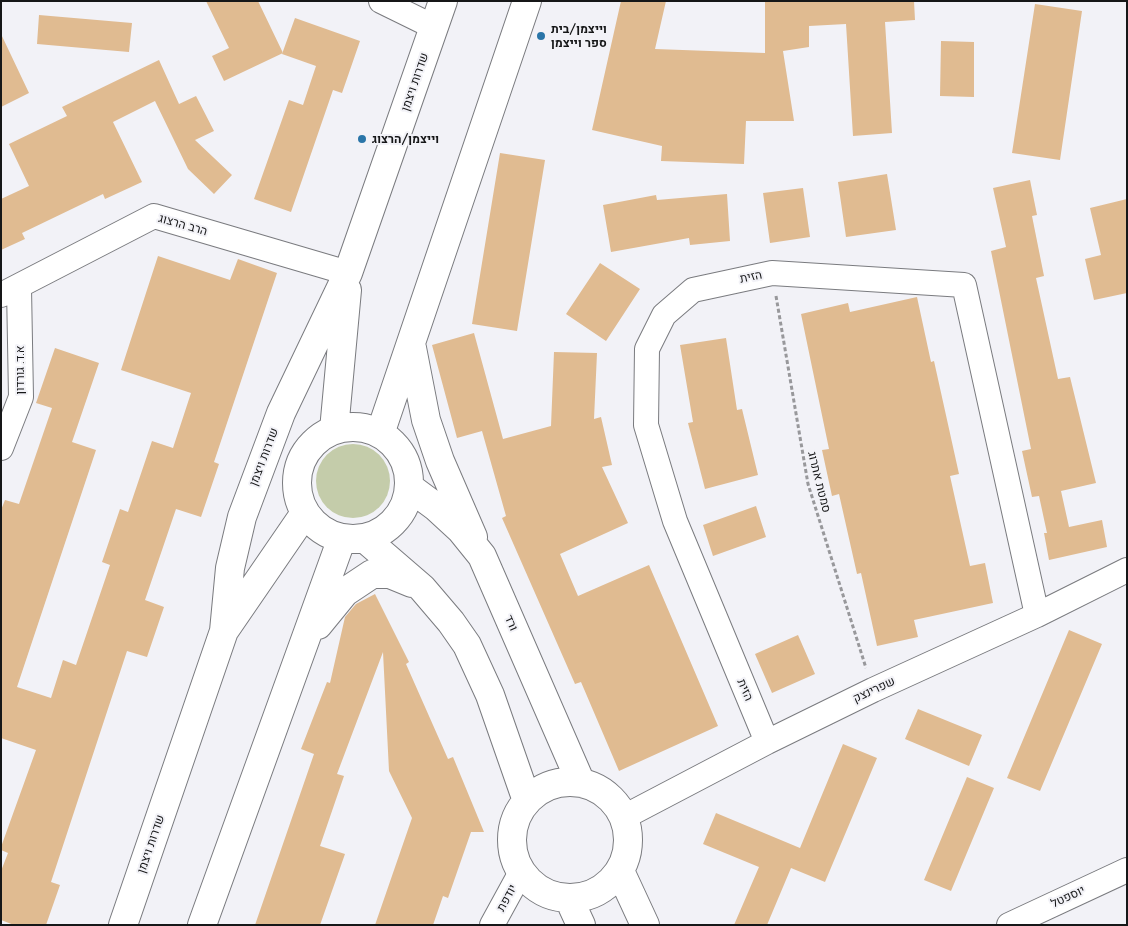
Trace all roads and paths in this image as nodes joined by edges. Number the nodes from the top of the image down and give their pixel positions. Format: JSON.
{"nodes":[{"id":1,"x":381,"y":1,"type":"edge"},
{"id":2,"x":443,"y":1,"type":"edge"},
{"id":3,"x":527,"y":1,"type":"edge"},
{"id":4,"x":434,"y":27,"type":"junction"},
{"id":5,"x":348,"y":273,"type":"junction"},
{"id":6,"x":772,"y":273,"type":"junction"},
{"id":7,"x":10,"y":292,"type":"edge"},
{"id":8,"x":411,"y":342,"type":"junction"},
{"id":9,"x":334,"y":430,"type":"junction"},
{"id":10,"x":380,"y":434,"type":"junction"},
{"id":11,"x":1,"y":448,"type":"edge"},
{"id":12,"x":409,"y":487,"type":"junction"},
{"id":13,"x":305,"y":513,"type":"junction"},
{"id":14,"x":353,"y":538,"type":"junction"},
{"id":15,"x":482,"y":556,"type":"junction"},
{"id":16,"x":1127,"y":570,"type":"edge"},
{"id":17,"x":422,"y":588,"type":"junction"},
{"id":18,"x":1038,"y":615,"type":"junction"},
{"id":19,"x":224,"y":631,"type":"junction"},
{"id":20,"x":304,"y":644,"type":"junction"},
{"id":21,"x":873,"y":690,"type":"junction"},
{"id":22,"x":767,"y":742,"type":"junction"},
{"id":23,"x":581,"y":783,"type":"junction"},
{"id":24,"x":527,"y":801,"type":"junction"},
{"id":25,"x":624,"y":817,"type":"junction"},
{"id":26,"x":1127,"y":870,"type":"edge"},
{"id":27,"x":620,"y":871,"type":"junction"},
{"id":28,"x":521,"y":872,"type":"junction"},
{"id":29,"x":569,"y":899,"type":"junction"},
{"id":30,"x":123,"y":925,"type":"edge"},
{"id":31,"x":202,"y":925,"type":"edge"},
{"id":32,"x":492,"y":925,"type":"edge"},
{"id":33,"x":581,"y":925,"type":"edge"},
{"id":34,"x":645,"y":925,"type":"edge"},
{"id":35,"x":1008,"y":925,"type":"edge"}],
"edges":[{"from":1,"to":4,"type":"street"},
{"from":2,"to":4,"type":"street","name":"שדרות ויצמן"},
{"from":3,"to":8,"type":"street"},
{"from":4,"to":5,"type":"street","name":"שדרות ויצמן"},
{"from":5,"to":7,"type":"street","name":"הרב הרצוג"},
{"from":5,"to":9,"type":"street"},
{"from":5,"to":19,"type":"street","name":"שדרות ויצמן"},
{"from":6,"to":18,"type":"street","name":"הזית"},
{"from":6,"to":21,"type":"path","name":"סמטת אתרוג"},
{"from":6,"to":22,"type":"street","name":"הזית"},
{"from":7,"to":11,"type":"street","name":"א.ד. גורדון"},
{"from":8,"to":10,"type":"street"},
{"from":8,"to":15,"type":"street"},
{"from":9,"to":10,"type":"street"},
{"from":9,"to":13,"type":"street"},
{"from":10,"to":12,"type":"street"},
{"from":12,"to":14,"type":"street"},
{"from":12,"to":15,"type":"street","name":"ורד"},
{"from":13,"to":14,"type":"street"},
{"from":13,"to":19,"type":"street"},
{"from":14,"to":17,"type":"street"},
{"from":14,"to":20,"type":"street"},
{"from":15,"to":23,"type":"street","name":"ורד"},
{"from":16,"to":18,"type":"street","name":"שפרינצק"},
{"from":17,"to":20,"type":"street"},
{"from":17,"to":24,"type":"street"},
{"from":18,"to":21,"type":"street","name":"שפרינצק"},
{"from":19,"to":30,"type":"street","name":"שדרות ויצמן"},
{"from":20,"to":31,"type":"street"},
{"from":21,"to":22,"type":"street","name":"שפרינצק"},
{"from":22,"to":25,"type":"street","name":"שפרינצק"},
{"from":23,"to":24,"type":"street"},
{"from":23,"to":25,"type":"street"},
{"from":24,"to":28,"type":"street"},
{"from":25,"to":27,"type":"street"},
{"from":26,"to":35,"type":"street","name":"יוספטל"},
{"from":27,"to":29,"type":"street"},
{"from":27,"to":34,"type":"street"},
{"from":28,"to":29,"type":"street"},
{"from":28,"to":32,"type":"street","name":"יודפת"},
{"from":29,"to":33,"type":"street"}]}
